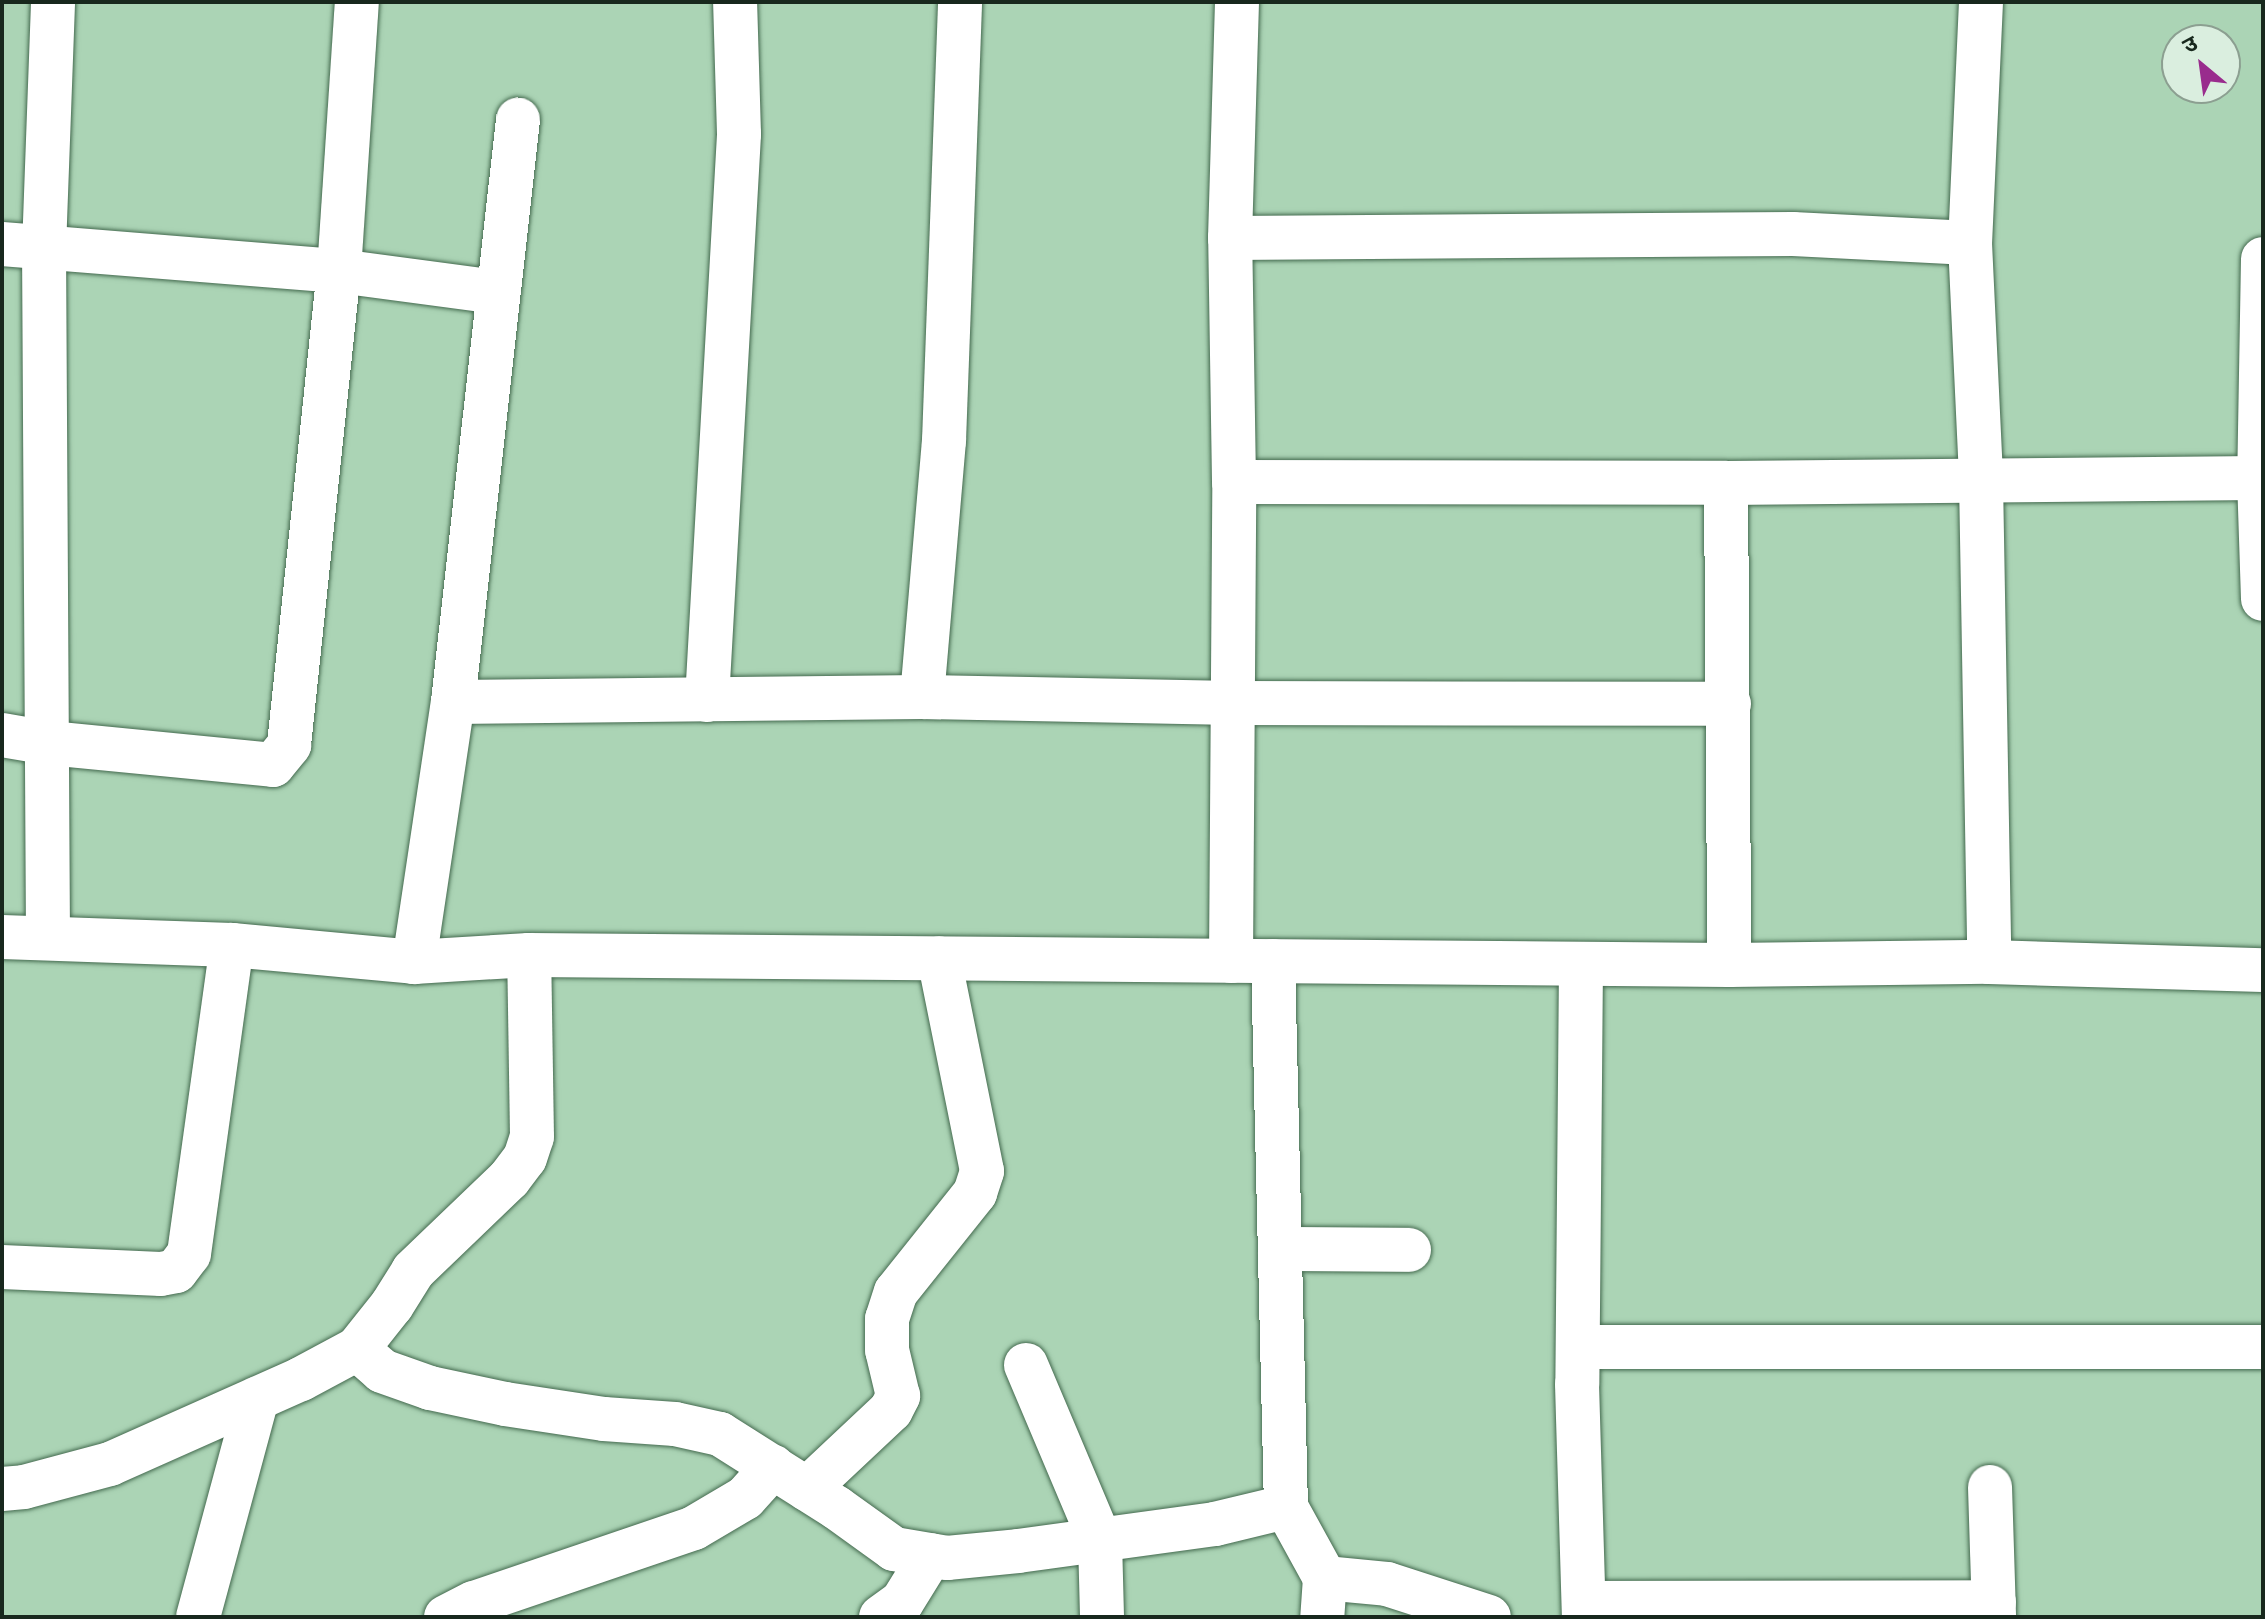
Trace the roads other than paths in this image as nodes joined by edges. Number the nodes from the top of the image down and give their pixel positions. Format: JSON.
{"nodes":[{"id":1,"x":53,"y":2,"type":"edge"},
{"id":2,"x":357,"y":2,"type":"edge"},
{"id":3,"x":735,"y":2,"type":"edge"},
{"id":4,"x":960,"y":2,"type":"edge"},
{"id":5,"x":1237,"y":2,"type":"edge"},
{"id":6,"x":1981,"y":2,"type":"edge"},
{"id":7,"x":518,"y":120,"type":"dead end"},
{"id":8,"x":1230,"y":238,"type":"junction"},
{"id":9,"x":1970,"y":243,"type":"junction"},
{"id":10,"x":2,"y":244,"type":"edge"},
{"id":11,"x":44,"y":249,"type":"junction"},
{"id":12,"x":2263,"y":259,"type":"edge"},
{"id":13,"x":339,"y":271,"type":"junction"},
{"id":14,"x":496,"y":292,"type":"junction"},
{"id":15,"x":2259,"y":478,"type":"junction"},
{"id":16,"x":1981,"y":480,"type":"junction"},
{"id":17,"x":1234,"y":482,"type":"junction"},
{"id":18,"x":1726,"y":483,"type":"junction"},
{"id":19,"x":2263,"y":599,"type":"edge"},
{"id":20,"x":922,"y":697,"type":"junction"},
{"id":21,"x":707,"y":700,"type":"junction"},
{"id":22,"x":453,"y":702,"type":"junction"},
{"id":23,"x":1234,"y":703,"type":"junction"},
{"id":24,"x":1729,"y":704,"type":"junction"},
{"id":25,"x":2,"y":735,"type":"edge"},
{"id":26,"x":49,"y":743,"type":"junction"},
{"id":27,"x":2,"y":937,"type":"edge"},
{"id":28,"x":48,"y":938,"type":"junction"},
{"id":29,"x":232,"y":945,"type":"junction"},
{"id":30,"x":529,"y":955,"type":"junction"},
{"id":31,"x":939,"y":958,"type":"junction"},
{"id":32,"x":1252,"y":961,"type":"junction"},
{"id":33,"x":414,"y":962,"type":"junction"},
{"id":34,"x":1989,"y":962,"type":"junction"},
{"id":35,"x":1581,"y":964,"type":"junction"},
{"id":36,"x":1729,"y":965,"type":"junction"},
{"id":37,"x":2263,"y":970,"type":"edge"},
{"id":38,"x":1280,"y":1249,"type":"junction"},
{"id":39,"x":1409,"y":1250,"type":"dead end"},
{"id":40,"x":2,"y":1267,"type":"edge"},
{"id":41,"x":1578,"y":1347,"type":"junction"},
{"id":42,"x":2263,"y":1347,"type":"edge"},
{"id":43,"x":357,"y":1349,"type":"junction"},
{"id":44,"x":1026,"y":1365,"type":"dead end"},
{"id":45,"x":257,"y":1399,"type":"junction"},
{"id":46,"x":790,"y":1478,"type":"junction"},
{"id":47,"x":1990,"y":1487,"type":"dead end"},
{"id":48,"x":2,"y":1489,"type":"edge"},
{"id":49,"x":1286,"y":1507,"type":"junction"},
{"id":50,"x":1100,"y":1540,"type":"junction"},
{"id":51,"x":931,"y":1555,"type":"junction"},
{"id":52,"x":1323,"y":1597,"type":"edge"},
{"id":53,"x":1584,"y":1610,"type":"edge"},
{"id":54,"x":1994,"y":1610,"type":"edge"},
{"id":55,"x":198,"y":1617,"type":"edge"},
{"id":56,"x":446,"y":1617,"type":"edge"},
{"id":57,"x":881,"y":1617,"type":"edge"},
{"id":58,"x":1102,"y":1617,"type":"edge"},
{"id":59,"x":1489,"y":1617,"type":"edge"}],
"edges":[{"from":1,"to":11,"type":"street"},
{"from":2,"to":13,"type":"street"},
{"from":3,"to":21,"type":"street"},
{"from":4,"to":20,"type":"street"},
{"from":5,"to":8,"type":"street"},
{"from":6,"to":9,"type":"street"},
{"from":7,"to":14,"type":"street"},
{"from":8,"to":9,"type":"street"},
{"from":8,"to":17,"type":"street"},
{"from":9,"to":16,"type":"street"},
{"from":10,"to":11,"type":"street"},
{"from":11,"to":13,"type":"street"},
{"from":11,"to":26,"type":"street"},
{"from":12,"to":15,"type":"street"},
{"from":13,"to":14,"type":"street"},
{"from":13,"to":26,"type":"street"},
{"from":14,"to":22,"type":"street"},
{"from":15,"to":16,"type":"street"},
{"from":15,"to":19,"type":"street"},
{"from":16,"to":18,"type":"street"},
{"from":16,"to":34,"type":"street"},
{"from":17,"to":18,"type":"street"},
{"from":17,"to":23,"type":"street"},
{"from":18,"to":24,"type":"street"},
{"from":20,"to":21,"type":"street"},
{"from":20,"to":23,"type":"street"},
{"from":21,"to":22,"type":"street"},
{"from":22,"to":33,"type":"street"},
{"from":23,"to":24,"type":"street"},
{"from":23,"to":32,"type":"street"},
{"from":24,"to":36,"type":"street"},
{"from":25,"to":26,"type":"street"},
{"from":26,"to":28,"type":"street"},
{"from":27,"to":28,"type":"street"},
{"from":28,"to":29,"type":"street"},
{"from":29,"to":33,"type":"street"},
{"from":29,"to":40,"type":"street"},
{"from":30,"to":31,"type":"street"},
{"from":30,"to":33,"type":"street"},
{"from":30,"to":43,"type":"street"},
{"from":31,"to":32,"type":"street"},
{"from":31,"to":46,"type":"street"},
{"from":32,"to":35,"type":"street"},
{"from":32,"to":38,"type":"street"},
{"from":34,"to":36,"type":"street"},
{"from":34,"to":37,"type":"street"},
{"from":35,"to":36,"type":"street"},
{"from":35,"to":41,"type":"street"},
{"from":38,"to":39,"type":"street"},
{"from":38,"to":49,"type":"street"},
{"from":41,"to":42,"type":"street"},
{"from":41,"to":53,"type":"street"},
{"from":43,"to":45,"type":"street"},
{"from":43,"to":46,"type":"street"},
{"from":44,"to":50,"type":"street"},
{"from":45,"to":48,"type":"street"},
{"from":45,"to":55,"type":"street"},
{"from":46,"to":51,"type":"street"},
{"from":46,"to":56,"type":"street"},
{"from":47,"to":54,"type":"street"},
{"from":49,"to":50,"type":"street"},
{"from":49,"to":52,"type":"street"},
{"from":50,"to":51,"type":"street"},
{"from":50,"to":58,"type":"street"},
{"from":51,"to":57,"type":"street"},
{"from":52,"to":59,"type":"street"},
{"from":53,"to":54,"type":"street"}]}
